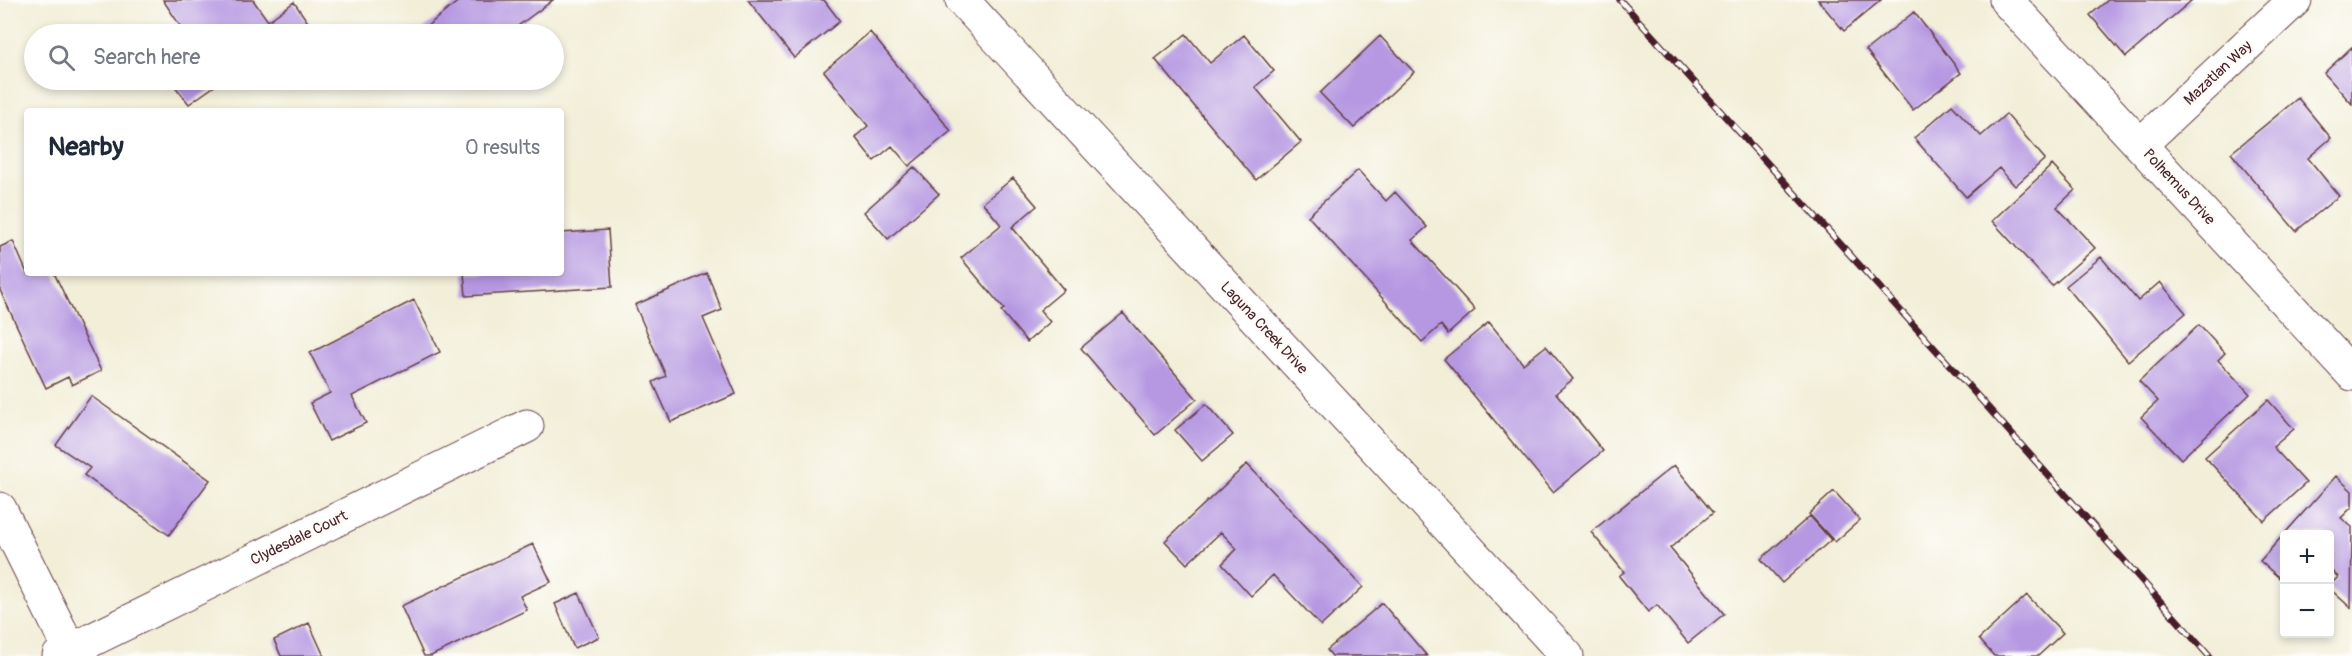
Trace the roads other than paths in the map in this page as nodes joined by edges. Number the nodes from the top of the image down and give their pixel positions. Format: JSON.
{"nodes":[{"id":1,"x":962,"y":0,"type":"edge"},
{"id":2,"x":2006,"y":0,"type":"edge"},
{"id":3,"x":2295,"y":0,"type":"edge"},
{"id":4,"x":2140,"y":145,"type":"junction"},
{"id":5,"x":2352,"y":374,"type":"edge"},
{"id":6,"x":527,"y":426,"type":"dead end"},
{"id":7,"x":0,"y":509,"type":"edge"},
{"id":8,"x":68,"y":654,"type":"edge"},
{"id":9,"x":1567,"y":656,"type":"edge"}],
"edges":[{"from":1,"to":9,"type":"street","name":"Laguna Creek Drive"},
{"from":2,"to":4,"type":"street","name":"Polhemus Drive"},
{"from":3,"to":4,"type":"street","name":"Mazatlan Way"},
{"from":4,"to":5,"type":"street","name":"Polhemus Drive"},
{"from":6,"to":8,"type":"street","name":"Clydesdale Court"},
{"from":7,"to":8,"type":"street"}]}
